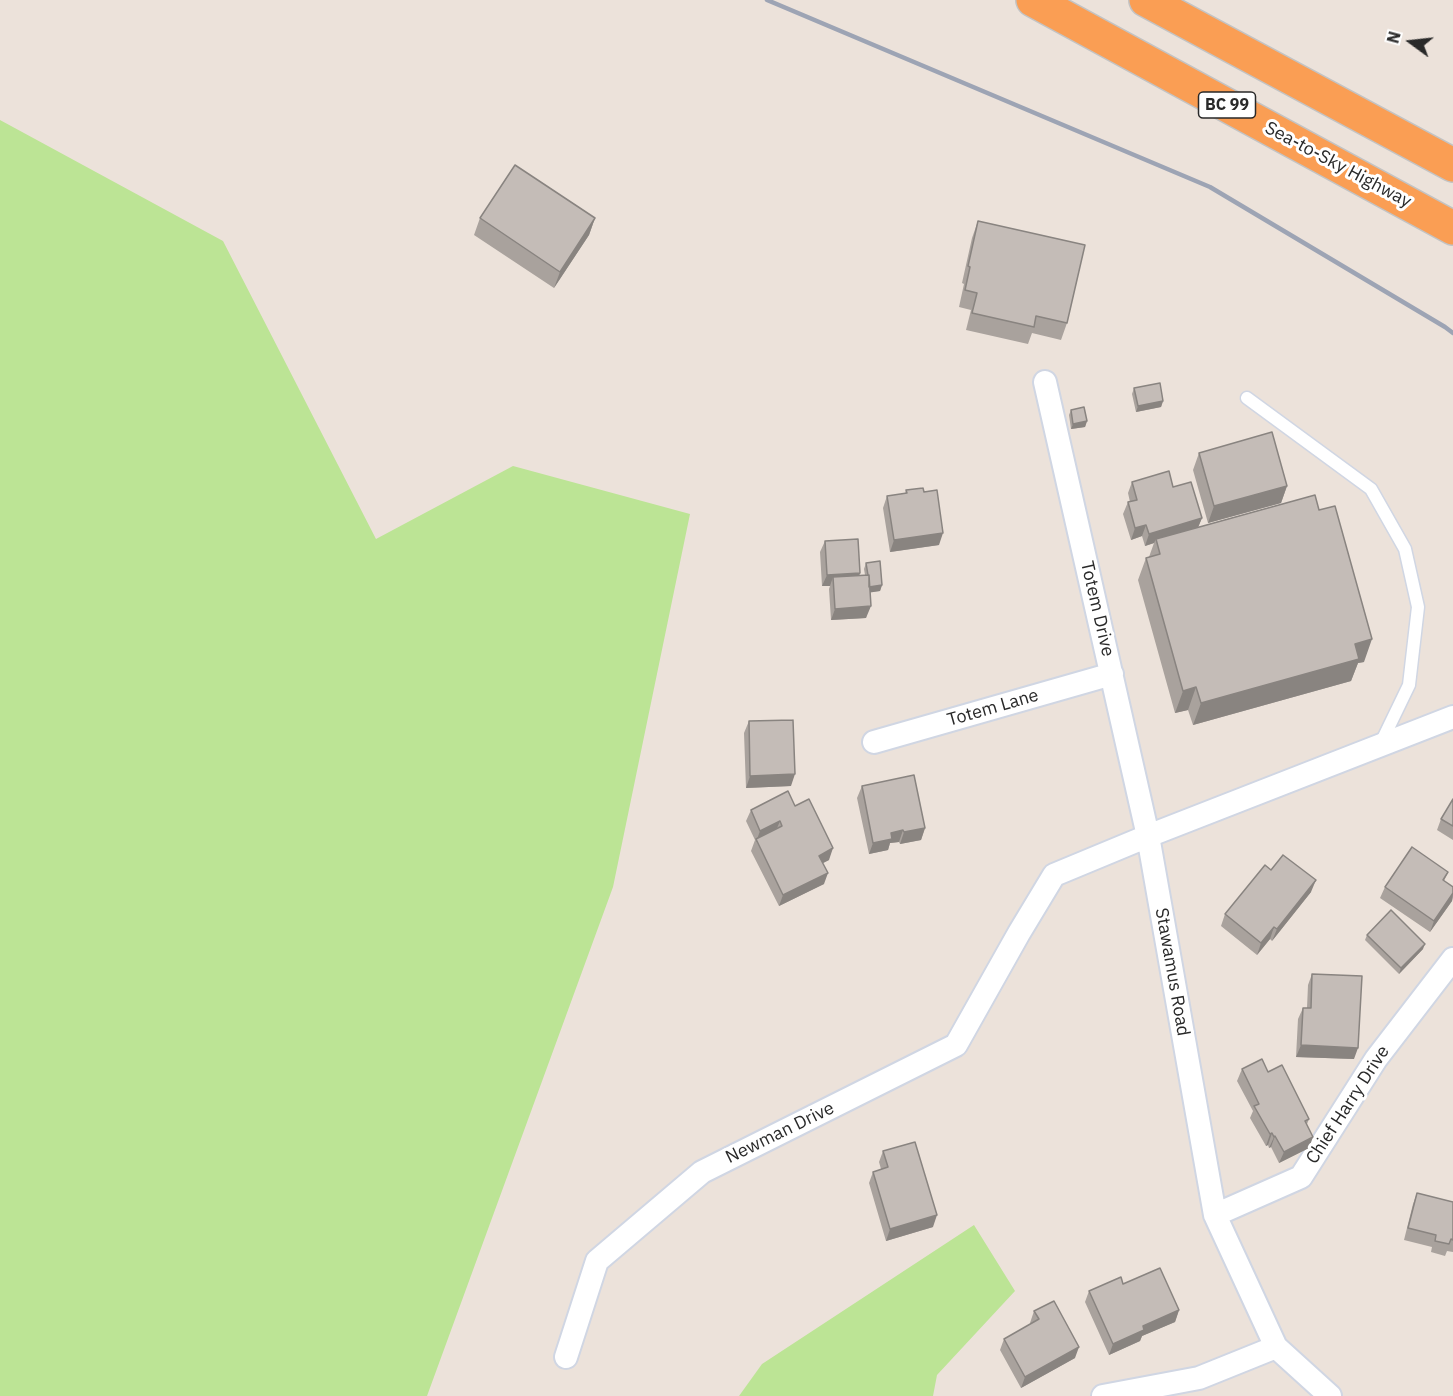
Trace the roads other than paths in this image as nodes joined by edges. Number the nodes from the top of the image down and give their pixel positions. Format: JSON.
{"nodes":[{"id":1,"x":1033,"y":0,"type":"edge"},
{"id":2,"x":1146,"y":0,"type":"edge"},
{"id":3,"x":1453,"y":165,"type":"edge"},
{"id":4,"x":1421,"y":210,"type":"junction"},
{"id":5,"x":1453,"y":228,"type":"edge"},
{"id":6,"x":1453,"y":243,"type":"edge"},
{"id":7,"x":1045,"y":382,"type":"dead end"},
{"id":8,"x":1247,"y":399,"type":"dead end"},
{"id":9,"x":1112,"y":674,"type":"junction"},
{"id":10,"x":1453,"y":717,"type":"edge"},
{"id":11,"x":874,"y":742,"type":"dead end"},
{"id":12,"x":1379,"y":746,"type":"junction"},
{"id":13,"x":1148,"y":836,"type":"junction"},
{"id":14,"x":1453,"y":959,"type":"edge"},
{"id":15,"x":1215,"y":1215,"type":"junction"},
{"id":16,"x":1276,"y":1347,"type":"junction"},
{"id":17,"x":566,"y":1357,"type":"dead end"},
{"id":18,"x":1103,"y":1396,"type":"edge"},
{"id":19,"x":1330,"y":1396,"type":"edge"}],
"edges":[{"from":1,"to":4,"type":"highway","name":"Sea-to-Sky Highway","number":"BC 99"},
{"from":2,"to":3,"type":"highway"},
{"from":4,"to":5,"type":"highway","name":"Sea-to-Sky Highway","number":"BC 99"},
{"from":4,"to":6,"type":"highway"},
{"from":7,"to":9,"type":"street","name":"Totem Drive"},
{"from":8,"to":12,"type":"lane"},
{"from":9,"to":11,"type":"street","name":"Totem Lane"},
{"from":9,"to":13,"type":"street","name":"Totem Drive"},
{"from":10,"to":12,"type":"street"},
{"from":12,"to":13,"type":"street"},
{"from":13,"to":15,"type":"street","name":"Stawamus Road"},
{"from":13,"to":17,"type":"street","name":"Newman Drive"},
{"from":14,"to":15,"type":"street","name":"Chief Harry Drive"},
{"from":15,"to":16,"type":"street","name":"Stawamus Road"},
{"from":16,"to":18,"type":"street"},
{"from":16,"to":19,"type":"street","name":"Stawamus Road"}]}
